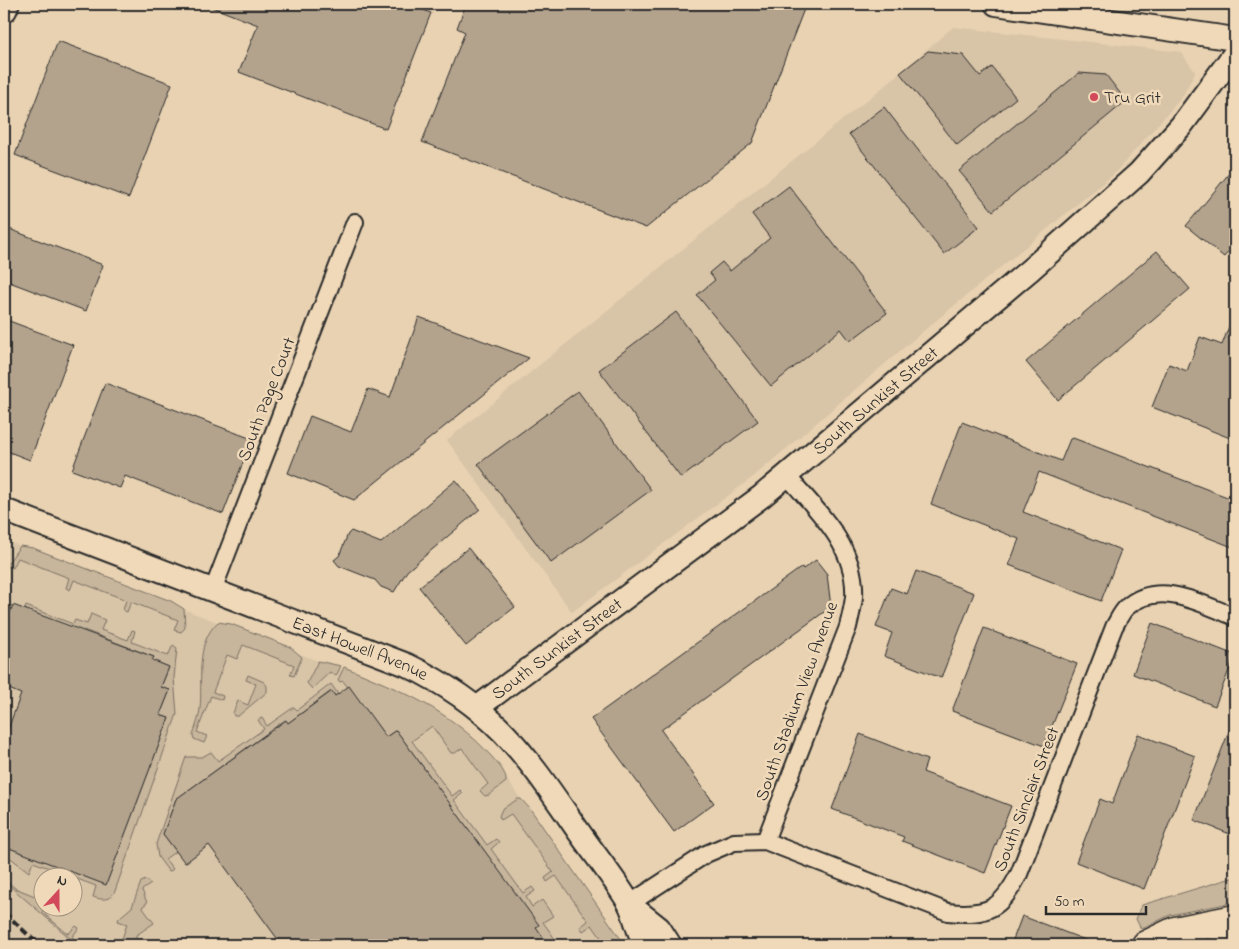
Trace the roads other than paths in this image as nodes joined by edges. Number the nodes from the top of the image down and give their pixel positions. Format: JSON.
{"nodes":[{"id":1,"x":6,"y":4,"type":"edge"},
{"id":2,"x":996,"y":4,"type":"edge"},
{"id":3,"x":4,"y":9,"type":"edge"},
{"id":4,"x":1235,"y":38,"type":"edge"},
{"id":5,"x":1235,"y":53,"type":"edge"},
{"id":6,"x":355,"y":222,"type":"dead end"},
{"id":7,"x":786,"y":475,"type":"junction"},
{"id":8,"x":4,"y":510,"type":"edge"},
{"id":9,"x":213,"y":590,"type":"junction"},
{"id":10,"x":1235,"y":616,"type":"edge"},
{"id":11,"x":478,"y":707,"type":"junction"},
{"id":12,"x":766,"y":841,"type":"junction"},
{"id":13,"x":629,"y":904,"type":"junction"},
{"id":14,"x":1235,"y":919,"type":"edge"},
{"id":15,"x":1235,"y":944,"type":"edge"},
{"id":16,"x":646,"y":945,"type":"edge"},
{"id":17,"x":670,"y":945,"type":"edge"},
{"id":18,"x":1146,"y":945,"type":"edge"},
{"id":19,"x":1222,"y":945,"type":"edge"}],
"edges":[{"from":1,"to":3,"type":"main road"},
{"from":2,"to":4,"type":"street"},
{"from":5,"to":7,"type":"street","name":"South Sunkist Street"},
{"from":6,"to":9,"type":"street","name":"South Page Court"},
{"from":7,"to":11,"type":"street","name":"South Sunkist Street"},
{"from":7,"to":12,"type":"street","name":"South Stadium View Avenue"},
{"from":8,"to":9,"type":"street","name":"East Howell Avenue"},
{"from":9,"to":11,"type":"street","name":"East Howell Avenue"},
{"from":10,"to":12,"type":"street","name":"South Sinclair Street"},
{"from":11,"to":13,"type":"street","name":"East Howell Avenue"},
{"from":12,"to":13,"type":"street","name":"South Sinclair Street"},
{"from":13,"to":16,"type":"street","name":"East Howell Avenue"},
{"from":13,"to":17,"type":"street","name":"East Howell Avenue"},
{"from":14,"to":18,"type":"highway"},
{"from":15,"to":19,"type":"highway"}]}
